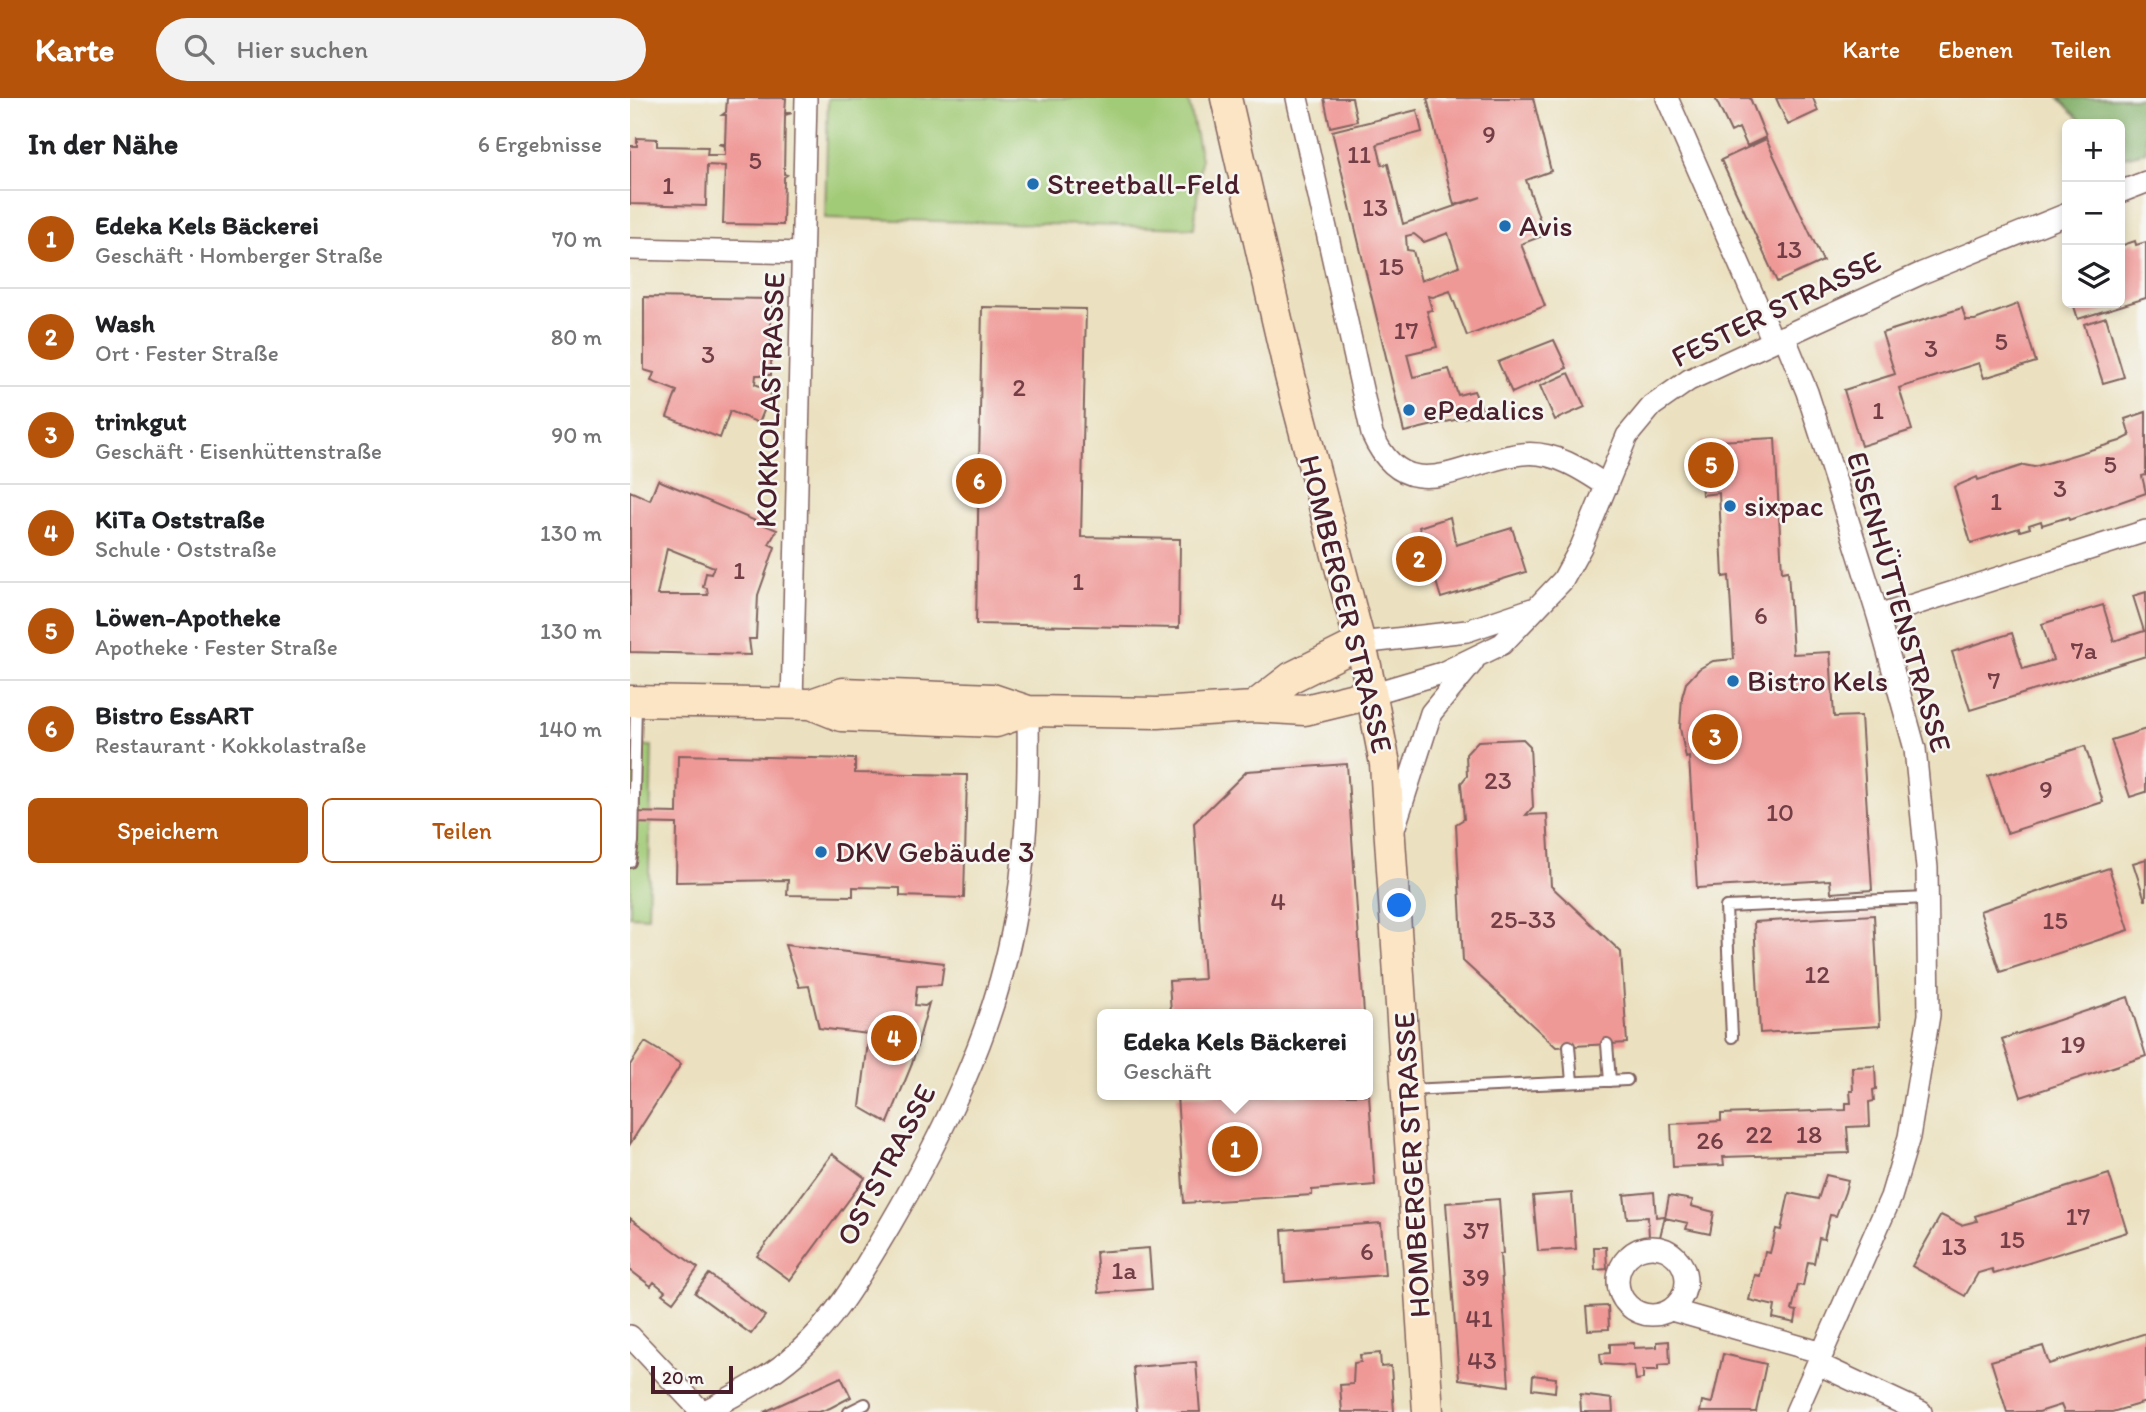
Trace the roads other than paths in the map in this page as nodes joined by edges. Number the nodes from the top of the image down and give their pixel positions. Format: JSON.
{"nodes":[{"id":1,"x":806,"y":98,"type":"edge"},
{"id":2,"x":1226,"y":98,"type":"edge"},
{"id":3,"x":1297,"y":98,"type":"edge"},
{"id":4,"x":1667,"y":98,"type":"edge"},
{"id":5,"x":2146,"y":182,"type":"edge"},
{"id":6,"x":2125,"y":190,"type":"edge"},
{"id":7,"x":2062,"y":216,"type":"edge"},
{"id":8,"x":630,"y":249,"type":"edge"},
{"id":9,"x":803,"y":253,"type":"junction"},
{"id":10,"x":1779,"y":339,"type":"junction"},
{"id":11,"x":1607,"y":486,"type":"junction"},
{"id":12,"x":2146,"y":531,"type":"edge"},
{"id":13,"x":1537,"y":607,"type":"junction"},
{"id":14,"x":1878,"y":616,"type":"junction"},
{"id":15,"x":1360,"y":643,"type":"junction"},
{"id":16,"x":1476,"y":658,"type":"junction"},
{"id":17,"x":1371,"y":694,"type":"junction"},
{"id":18,"x":633,"y":701,"type":"edge"},
{"id":19,"x":801,"y":704,"type":"junction"},
{"id":20,"x":1253,"y":707,"type":"junction"},
{"id":21,"x":1028,"y":711,"type":"junction"},
{"id":22,"x":1392,"y":838,"type":"junction"},
{"id":23,"x":630,"y":862,"type":"edge"},
{"id":24,"x":1927,"y":898,"type":"junction"},
{"id":25,"x":1731,"y":1037,"type":"dead end"},
{"id":26,"x":1607,"y":1044,"type":"dead end"},
{"id":27,"x":1569,"y":1046,"type":"dead end"},
{"id":28,"x":1611,"y":1080,"type":"junction"},
{"id":29,"x":1627,"y":1080,"type":"dead end"},
{"id":30,"x":1572,"y":1082,"type":"junction"},
{"id":31,"x":1408,"y":1090,"type":"junction"},
{"id":32,"x":1671,"y":1310,"type":"dead end"},
{"id":33,"x":630,"y":1336,"type":"edge"},
{"id":34,"x":1820,"y":1358,"type":"junction"},
{"id":35,"x":865,"y":1404,"type":"dead end"},
{"id":36,"x":702,"y":1412,"type":"edge"},
{"id":37,"x":849,"y":1412,"type":"edge"},
{"id":38,"x":1428,"y":1412,"type":"edge"},
{"id":39,"x":1796,"y":1412,"type":"edge"},
{"id":40,"x":1921,"y":1412,"type":"edge"}],
"edges":[{"from":1,"to":9,"type":"street","name":"KOKKOLASTRASSE"},
{"from":2,"to":15,"type":"main road","name":"HOMBERGER STRASSE"},
{"from":3,"to":11,"type":"street"},
{"from":4,"to":10,"type":"street","name":"EISENHÜTTENSTRASSE"},
{"from":5,"to":6,"type":"street"},
{"from":7,"to":10,"type":"street","name":"FESTER STRASSE"},
{"from":8,"to":9,"type":"street"},
{"from":9,"to":19,"type":"street","name":"KOKKOLASTRASSE"},
{"from":10,"to":11,"type":"street","name":"FESTER STRASSE"},
{"from":10,"to":14,"type":"street","name":"EISENHÜTTENSTRASSE"},
{"from":11,"to":13,"type":"street","name":"FESTER STRASSE"},
{"from":12,"to":14,"type":"street"},
{"from":13,"to":15,"type":"street","name":"FESTER STRASSE"},
{"from":13,"to":16,"type":"street","name":"FESTER STRASSE"},
{"from":14,"to":24,"type":"street","name":"EISENHÜTTENSTRASSE"},
{"from":15,"to":17,"type":"main road","name":"HOMBERGER STRASSE"},
{"from":15,"to":20,"type":"main road"},
{"from":16,"to":17,"type":"street","name":"FESTER STRASSE"},
{"from":16,"to":22,"type":"street","name":"FESTER STRASSE"},
{"from":17,"to":20,"type":"main road"},
{"from":17,"to":22,"type":"main road","name":"HOMBERGER STRASSE"},
{"from":18,"to":19,"type":"main road"},
{"from":18,"to":23,"type":"lane"},
{"from":19,"to":21,"type":"main road"},
{"from":20,"to":21,"type":"main road"},
{"from":21,"to":36,"type":"street","name":"OSTSTRASSE"},
{"from":22,"to":31,"type":"main road","name":"HOMBERGER STRASSE"},
{"from":24,"to":25,"type":"lane"},
{"from":24,"to":34,"type":"street","name":"EISENHÜTTENSTRASSE"},
{"from":26,"to":28,"type":"lane"},
{"from":27,"to":30,"type":"lane"},
{"from":28,"to":29,"type":"lane"},
{"from":28,"to":30,"type":"lane"},
{"from":30,"to":31,"type":"lane"},
{"from":31,"to":38,"type":"main road","name":"HOMBERGER STRASSE"},
{"from":32,"to":34,"type":"street"},
{"from":33,"to":36,"type":"street"},
{"from":34,"to":39,"type":"street","name":"EISENHÜTTENSTRASSE"},
{"from":34,"to":40,"type":"street"},
{"from":35,"to":37,"type":"lane"}]}
